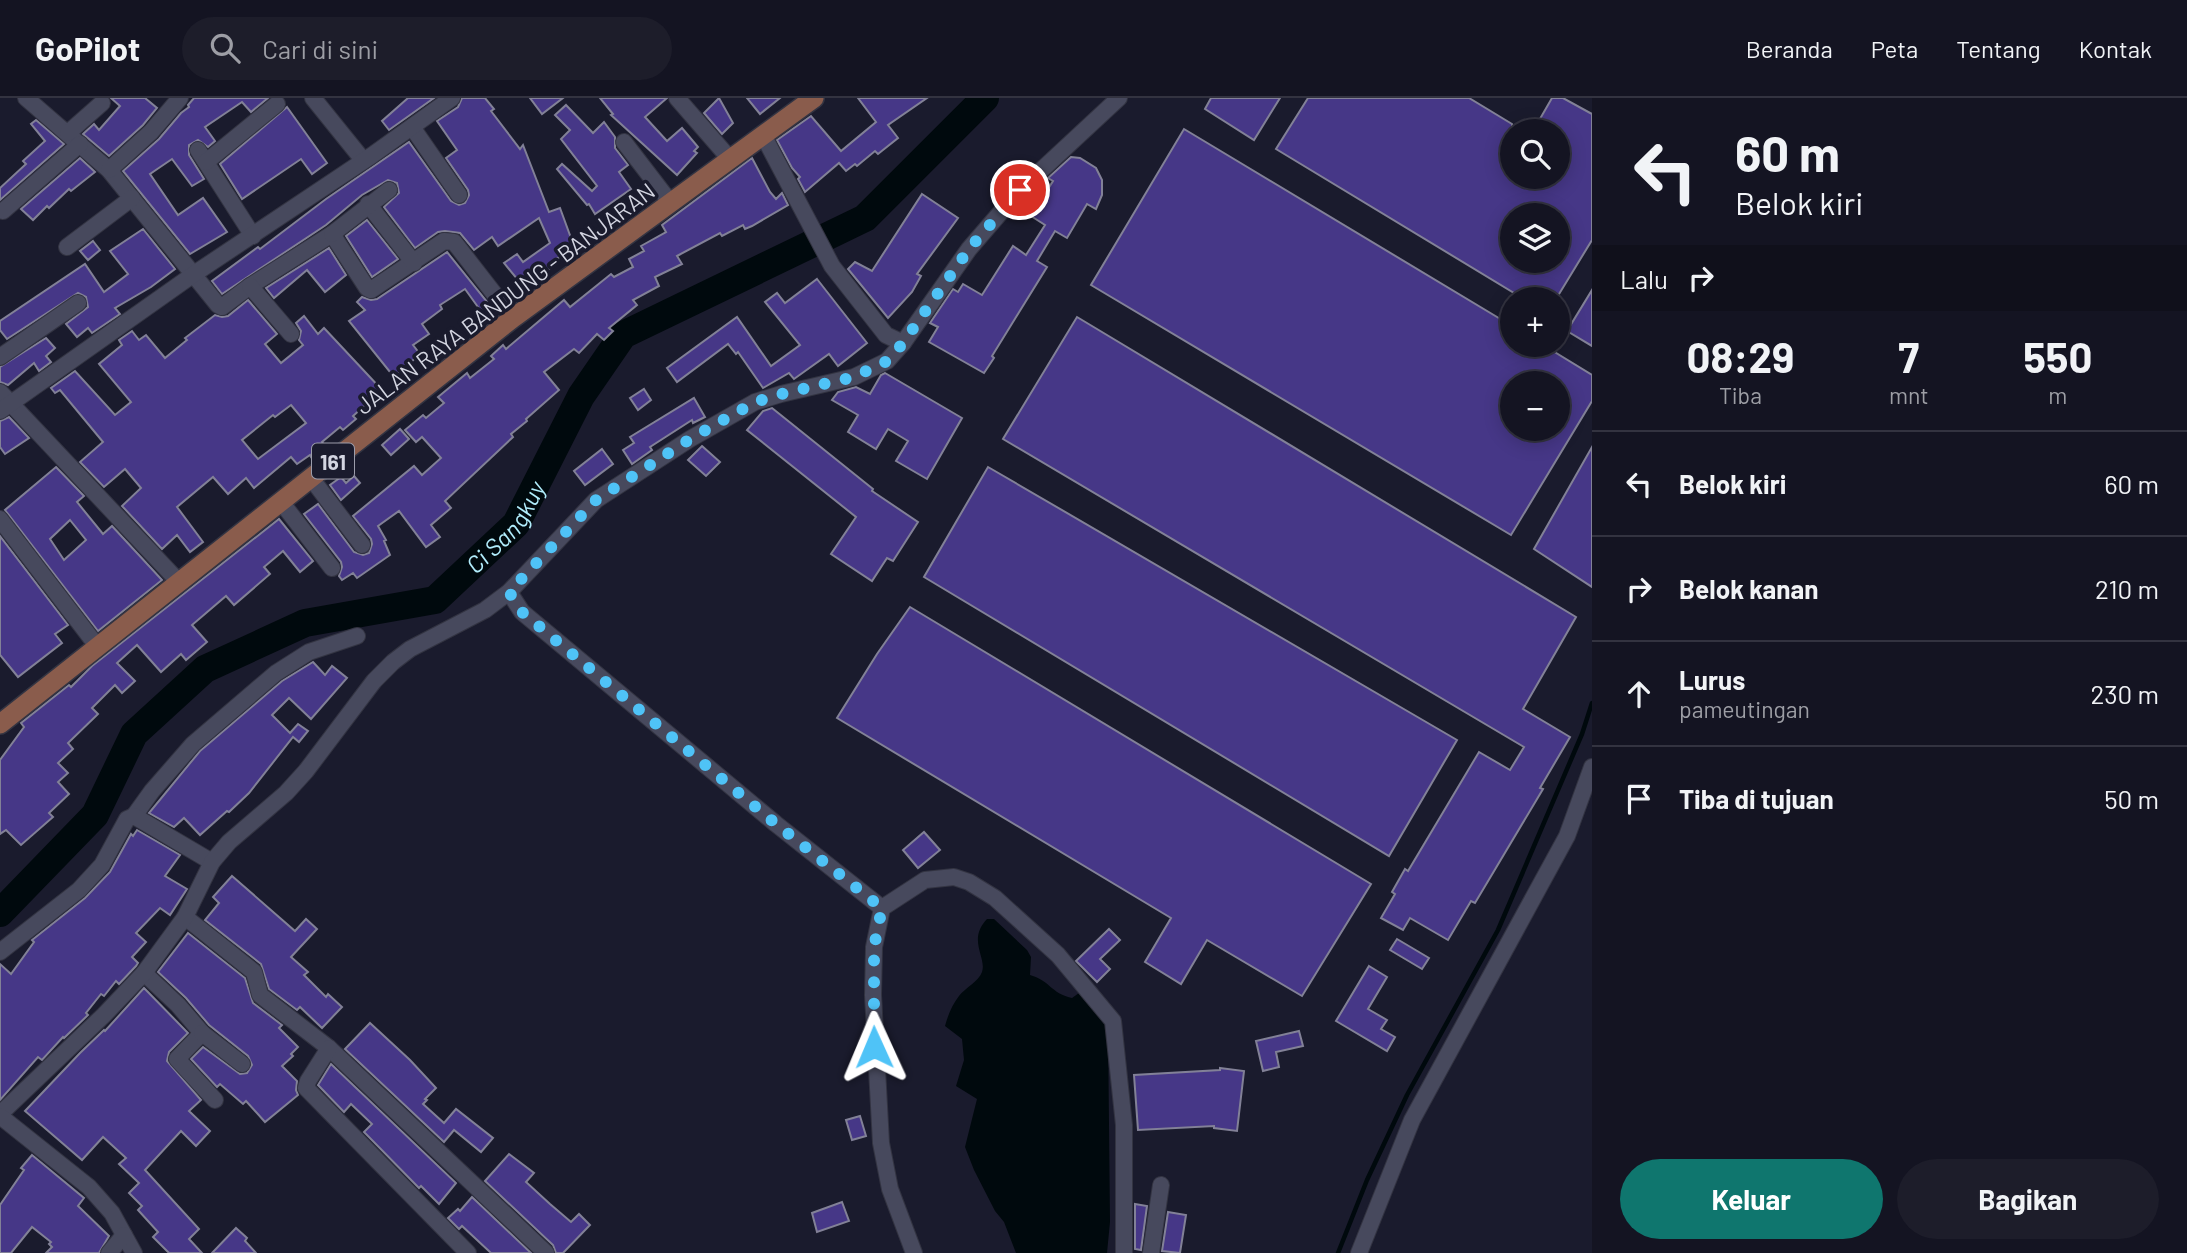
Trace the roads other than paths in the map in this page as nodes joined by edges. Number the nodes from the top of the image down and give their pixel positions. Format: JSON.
{"nodes":[{"id":1,"x":26,"y":98,"type":"edge"},
{"id":2,"x":180,"y":98,"type":"edge"},
{"id":3,"x":313,"y":98,"type":"edge"},
{"id":4,"x":452,"y":98,"type":"edge"},
{"id":5,"x":677,"y":98,"type":"edge"},
{"id":6,"x":814,"y":98,"type":"edge"},
{"id":7,"x":1119,"y":98,"type":"edge"},
{"id":8,"x":102,"y":103,"type":"dead end"},
{"id":9,"x":277,"y":104,"type":"dead end"},
{"id":10,"x":412,"y":127,"type":"junction"},
{"id":11,"x":763,"y":135,"type":"junction"},
{"id":12,"x":74,"y":138,"type":"junction"},
{"id":13,"x":624,"y":142,"type":"dead end"},
{"id":14,"x":730,"y":159,"type":"junction"},
{"id":15,"x":363,"y":160,"type":"junction"},
{"id":16,"x":109,"y":170,"type":"junction"},
{"id":17,"x":388,"y":190,"type":"dead end"},
{"id":18,"x":459,"y":195,"type":"dead end"},
{"id":19,"x":132,"y":198,"type":"junction"},
{"id":20,"x":670,"y":202,"type":"junction"},
{"id":21,"x":369,"y":204,"type":"junction"},
{"id":22,"x":3,"y":211,"type":"dead end"},
{"id":23,"x":251,"y":234,"type":"junction"},
{"id":24,"x":332,"y":234,"type":"junction"},
{"id":25,"x":67,"y":247,"type":"dead end"},
{"id":26,"x":414,"y":263,"type":"junction"},
{"id":27,"x":194,"y":274,"type":"junction"},
{"id":28,"x":250,"y":286,"type":"junction"},
{"id":29,"x":78,"y":303,"type":"dead end"},
{"id":30,"x":513,"y":318,"type":"junction"},
{"id":31,"x":291,"y":334,"type":"dead end"},
{"id":32,"x":903,"y":343,"type":"junction"},
{"id":33,"x":0,"y":357,"type":"edge"},
{"id":34,"x":4,"y":402,"type":"edge"},
{"id":35,"x":311,"y":478,"type":"junction"},
{"id":36,"x":282,"y":503,"type":"junction"},
{"id":37,"x":0,"y":519,"type":"edge"},
{"id":38,"x":362,"y":545,"type":"dead end"},
{"id":39,"x":332,"y":568,"type":"dead end"},
{"id":40,"x":179,"y":582,"type":"junction"},
{"id":41,"x":509,"y":592,"type":"junction"},
{"id":42,"x":357,"y":636,"type":"dead end"},
{"id":43,"x":97,"y":646,"type":"junction"},
{"id":44,"x":0,"y":724,"type":"edge"},
{"id":45,"x":1592,"y":767,"type":"edge"},
{"id":46,"x":134,"y":816,"type":"junction"},
{"id":47,"x":212,"y":862,"type":"junction"},
{"id":48,"x":882,"y":908,"type":"junction"},
{"id":49,"x":185,"y":916,"type":"junction"},
{"id":50,"x":0,"y":952,"type":"edge"},
{"id":51,"x":144,"y":973,"type":"junction"},
{"id":52,"x":202,"y":1033,"type":"junction"},
{"id":53,"x":329,"y":1048,"type":"junction"},
{"id":54,"x":242,"y":1064,"type":"dead end"},
{"id":55,"x":215,"y":1100,"type":"dead end"},
{"id":56,"x":0,"y":1115,"type":"edge"},
{"id":57,"x":1161,"y":1185,"type":"dead end"},
{"id":58,"x":124,"y":1235,"type":"junction"},
{"id":59,"x":109,"y":1253,"type":"edge"},
{"id":60,"x":134,"y":1253,"type":"edge"},
{"id":61,"x":468,"y":1253,"type":"edge"},
{"id":62,"x":546,"y":1253,"type":"edge"},
{"id":63,"x":914,"y":1253,"type":"edge"},
{"id":64,"x":1124,"y":1253,"type":"edge"},
{"id":65,"x":1151,"y":1253,"type":"edge"},
{"id":66,"x":1359,"y":1253,"type":"edge"}],
"edges":[{"from":1,"to":12,"type":"street"},
{"from":2,"to":16,"type":"street"},
{"from":3,"to":15,"type":"street"},
{"from":4,"to":10,"type":"street"},
{"from":5,"to":14,"type":"street"},
{"from":6,"to":11,"type":"main road","name":"JALAN RAYA BANDUNG - BANJARAN","number":"161"},
{"from":7,"to":32,"type":"street"},
{"from":8,"to":12,"type":"street"},
{"from":9,"to":23,"type":"street"},
{"from":10,"to":15,"type":"street"},
{"from":10,"to":18,"type":"street"},
{"from":11,"to":14,"type":"main road","name":"JALAN RAYA BANDUNG - BANJARAN","number":"161"},
{"from":11,"to":32,"type":"street"},
{"from":12,"to":16,"type":"street"},
{"from":12,"to":22,"type":"street"},
{"from":13,"to":20,"type":"street"},
{"from":14,"to":20,"type":"main road","name":"JALAN RAYA BANDUNG - BANJARAN","number":"161"},
{"from":15,"to":23,"type":"street"},
{"from":16,"to":19,"type":"street"},
{"from":17,"to":21,"type":"street"},
{"from":19,"to":25,"type":"street"},
{"from":19,"to":27,"type":"street"},
{"from":20,"to":30,"type":"main road","name":"JALAN RAYA BANDUNG - BANJARAN","number":"161"},
{"from":21,"to":24,"type":"street"},
{"from":21,"to":26,"type":"street"},
{"from":23,"to":27,"type":"street"},
{"from":24,"to":26,"type":"street"},
{"from":24,"to":28,"type":"street"},
{"from":26,"to":30,"type":"street"},
{"from":27,"to":28,"type":"street"},
{"from":27,"to":34,"type":"street"},
{"from":28,"to":31,"type":"street"},
{"from":29,"to":33,"type":"street"},
{"from":30,"to":35,"type":"main road","name":"JALAN RAYA BANDUNG - BANJARAN","number":"161"},
{"from":32,"to":41,"type":"street"},
{"from":34,"to":40,"type":"street"},
{"from":35,"to":36,"type":"main road","name":"JALAN RAYA BANDUNG - BANJARAN","number":"161"},
{"from":35,"to":38,"type":"street"},
{"from":36,"to":39,"type":"street"},
{"from":36,"to":40,"type":"main road","name":"JALAN RAYA BANDUNG - BANJARAN","number":"161"},
{"from":37,"to":43,"type":"street"},
{"from":40,"to":43,"type":"main road","name":"JALAN RAYA BANDUNG - BANJARAN","number":"161"},
{"from":41,"to":47,"type":"street"},
{"from":41,"to":48,"type":"street"},
{"from":42,"to":46,"type":"street"},
{"from":43,"to":44,"type":"main road","name":"JALAN RAYA BANDUNG - BANJARAN","number":"161"},
{"from":45,"to":66,"type":"street"},
{"from":46,"to":47,"type":"street"},
{"from":46,"to":50,"type":"street"},
{"from":47,"to":49,"type":"street"},
{"from":48,"to":63,"type":"street"},
{"from":48,"to":64,"type":"street"},
{"from":49,"to":51,"type":"street"},
{"from":49,"to":53,"type":"street"},
{"from":51,"to":52,"type":"street"},
{"from":51,"to":56,"type":"street"},
{"from":52,"to":54,"type":"street"},
{"from":52,"to":55,"type":"street"},
{"from":53,"to":61,"type":"street"},
{"from":53,"to":62,"type":"street"},
{"from":56,"to":58,"type":"street"},
{"from":57,"to":65,"type":"street"},
{"from":58,"to":59,"type":"street"},
{"from":58,"to":60,"type":"street"}]}
